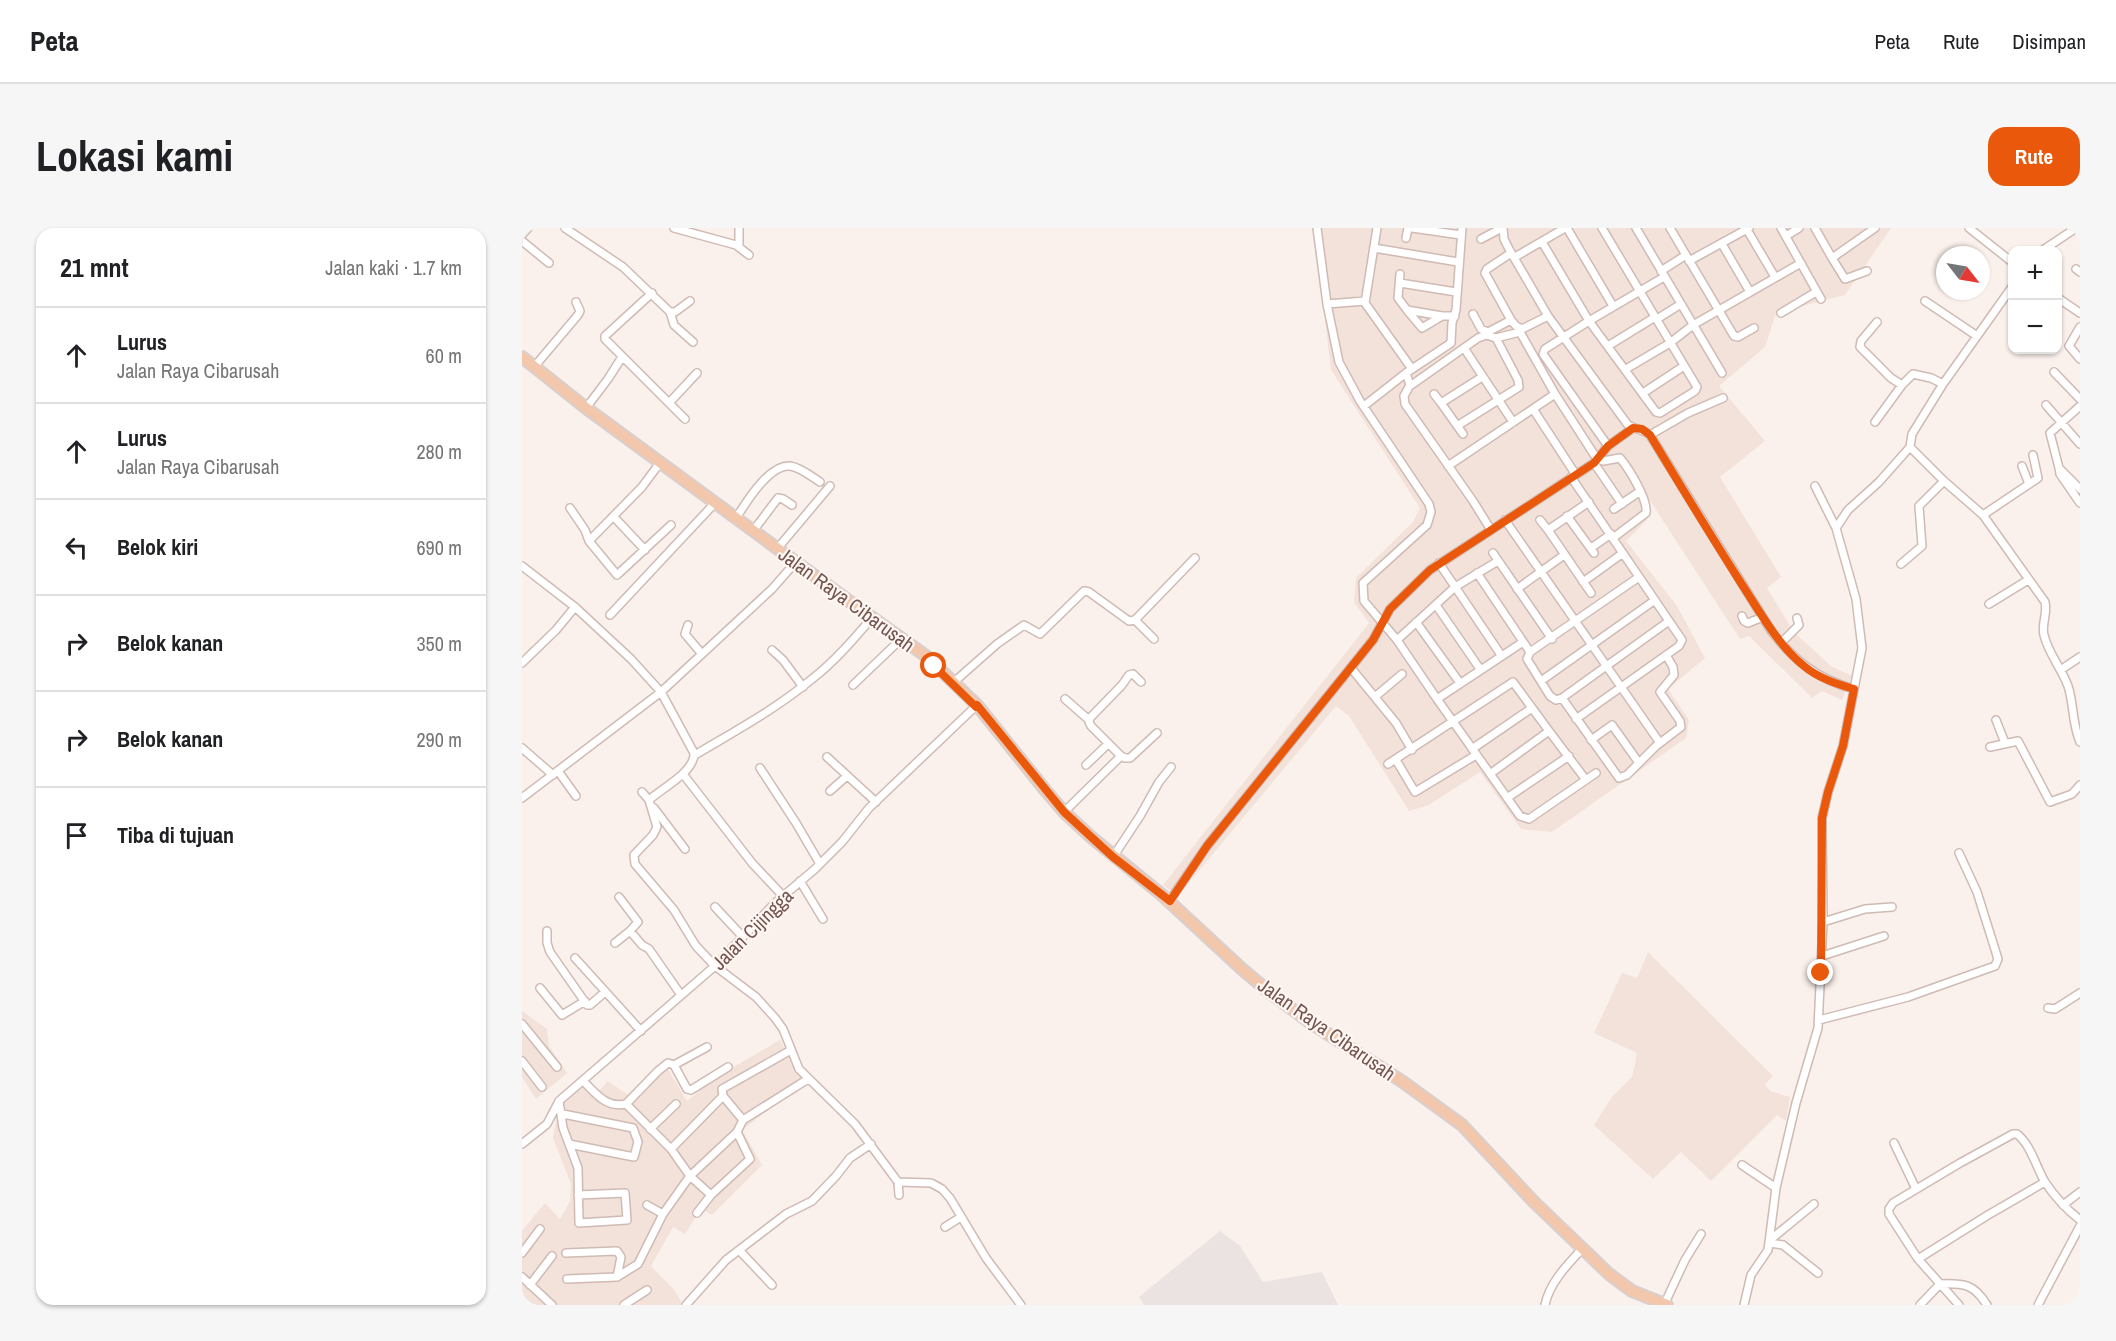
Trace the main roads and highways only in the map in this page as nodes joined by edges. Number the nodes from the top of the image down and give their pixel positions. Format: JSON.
{"nodes":[{"id":1,"x":522,"y":358,"type":"edge"},
{"id":2,"x":718,"y":506,"type":"junction"},
{"id":3,"x":977,"y":706,"type":"junction"},
{"id":4,"x":1149,"y":886,"type":"junction"},
{"id":5,"x":1165,"y":899,"type":"junction"},
{"id":6,"x":1663,"y":1305,"type":"edge"}],
"edges":[{"from":1,"to":2,"type":"main road","name":"Jalan Raya Cibarusah"},
{"from":1,"to":2,"type":"main road","name":"Jalan Raya Cibarusah"},
{"from":2,"to":3,"type":"main road","name":"Jalan Raya Cibarusah"},
{"from":2,"to":3,"type":"main road","name":"Jalan Raya Cibarusah"},
{"from":3,"to":4,"type":"main road","name":"Jalan Raya Cibarusah"},
{"from":3,"to":4,"type":"main road","name":"Jalan Raya Cibarusah"},
{"from":4,"to":5,"type":"main road","name":"Jalan Raya Cibarusah"},
{"from":5,"to":6,"type":"main road","name":"Jalan Raya Cibarusah"},
{"from":5,"to":6,"type":"main road","name":"Jalan Raya Cibarusah"}]}
